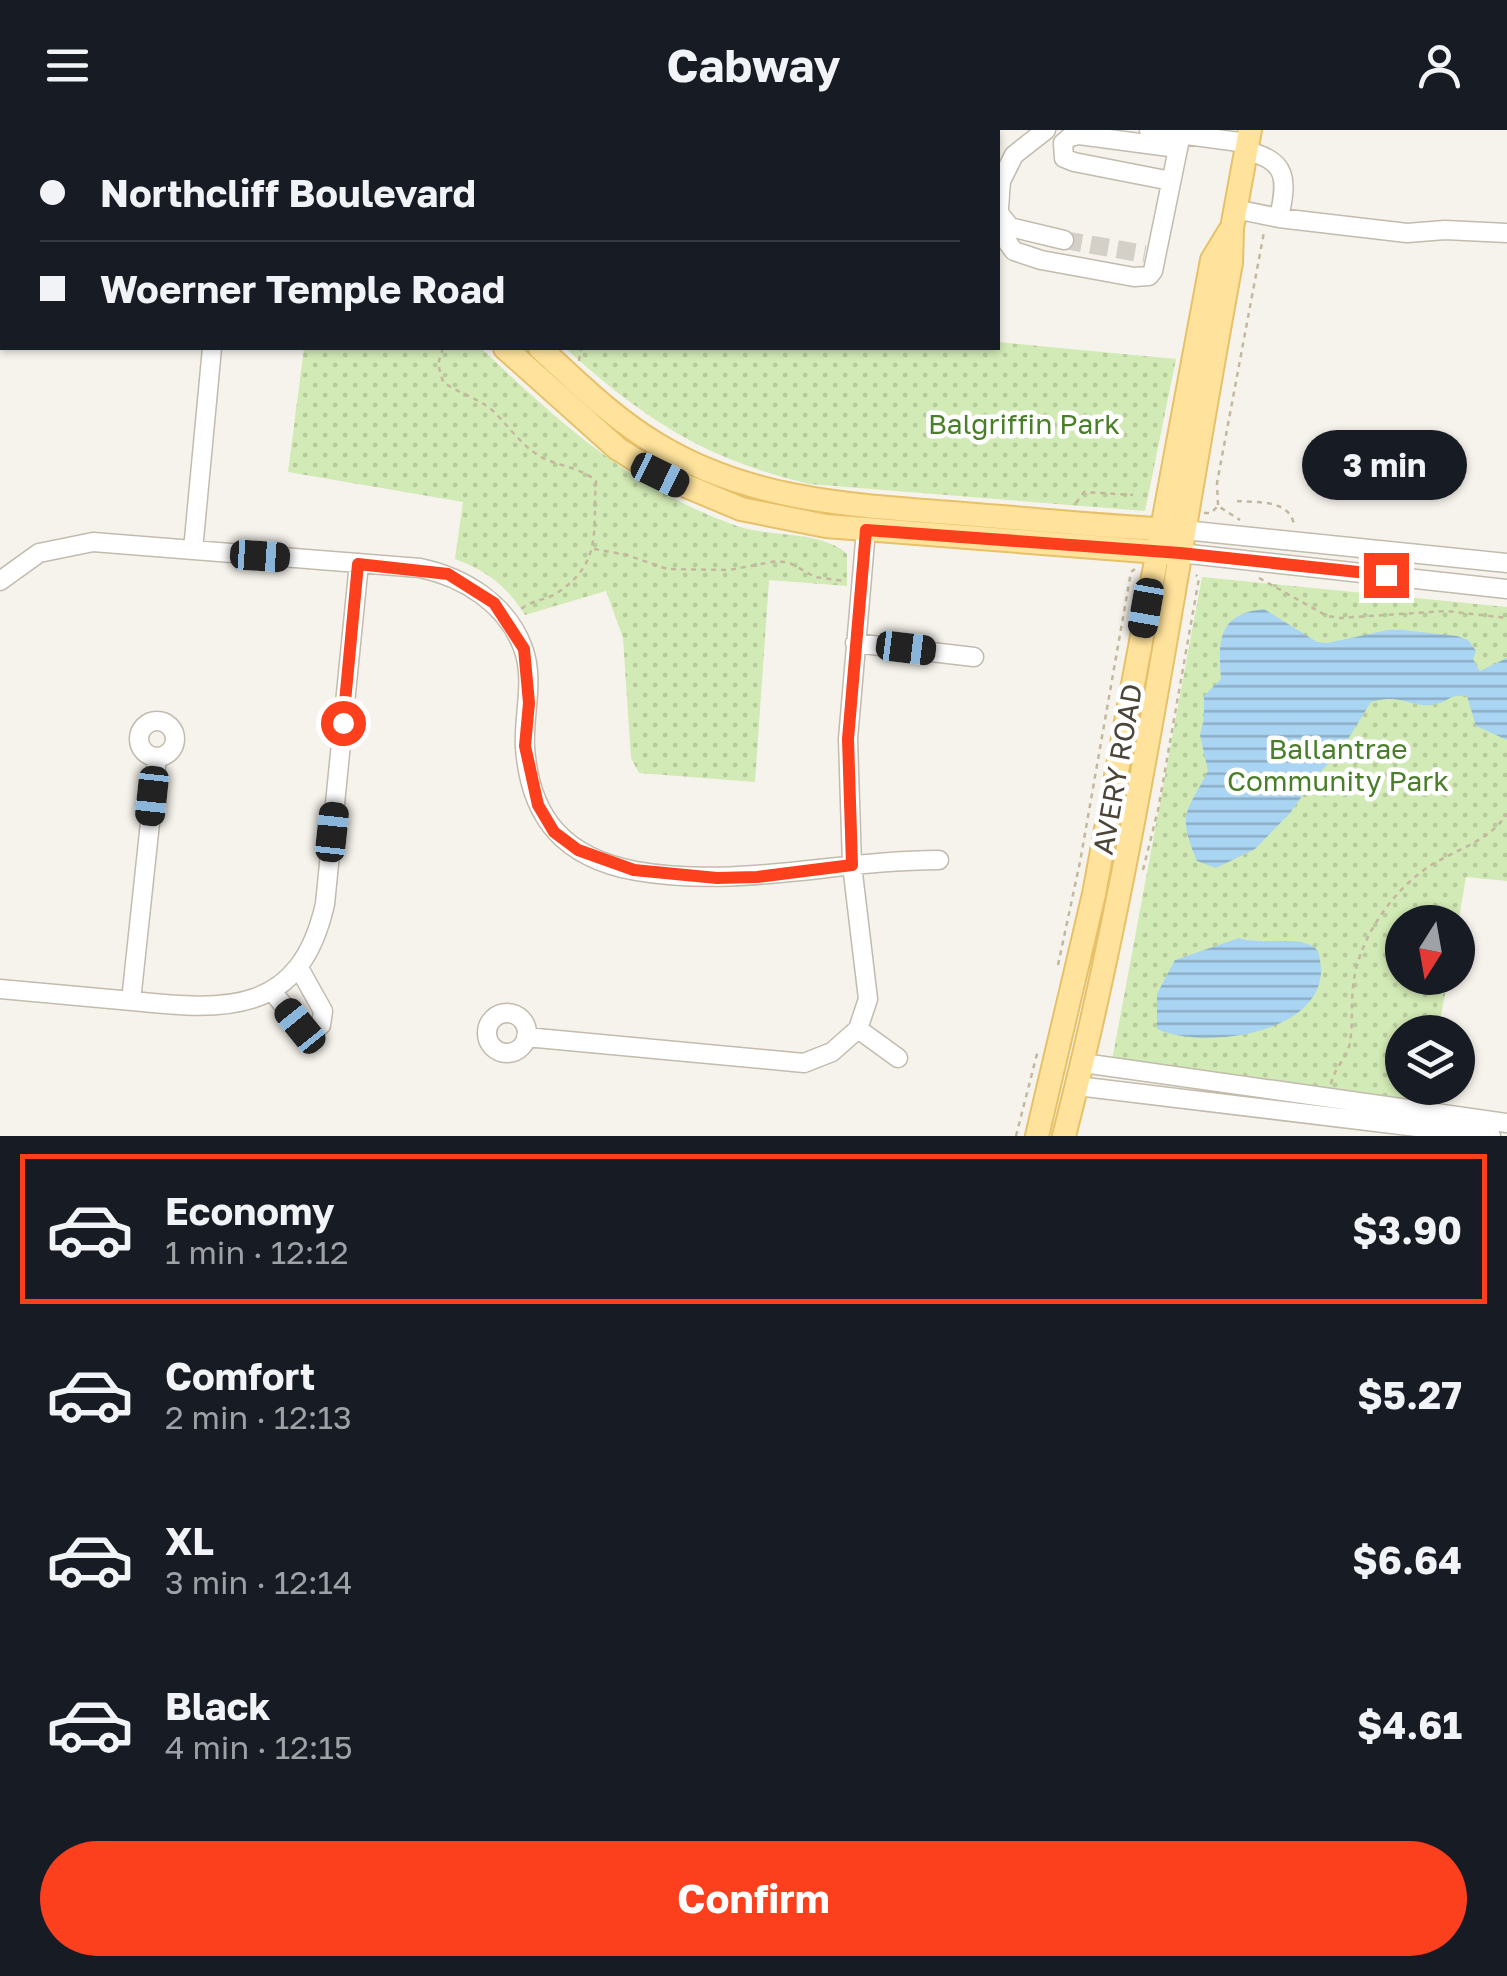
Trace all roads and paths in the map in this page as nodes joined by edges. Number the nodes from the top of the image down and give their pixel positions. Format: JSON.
{"nodes":[{"id":1,"x":1046,"y":130,"type":"edge"},
{"id":2,"x":1149,"y":130,"type":"edge"},
{"id":3,"x":1179,"y":141,"type":"junction"},
{"id":4,"x":1248,"y":141,"type":"edge"},
{"id":5,"x":1171,"y":181,"type":"junction"},
{"id":6,"x":1000,"y":196,"type":"edge"},
{"id":7,"x":1000,"y":213,"type":"edge"},
{"id":8,"x":1233,"y":218,"type":"junction"},
{"id":9,"x":1272,"y":224,"type":"junction"},
{"id":10,"x":1000,"y":226,"type":"edge"},
{"id":11,"x":1507,"y":233,"type":"edge"},
{"id":12,"x":1064,"y":240,"type":"tunnel mouth"},
{"id":13,"x":212,"y":350,"type":"edge"},
{"id":14,"x":442,"y":350,"type":"edge"},
{"id":15,"x":507,"y":350,"type":"edge"},
{"id":16,"x":542,"y":350,"type":"edge"},
{"id":17,"x":581,"y":350,"type":"edge"},
{"id":18,"x":574,"y":358,"type":"dead end"},
{"id":19,"x":1134,"y":495,"type":"dead end"},
{"id":20,"x":1237,"y":501,"type":"dead end"},
{"id":21,"x":1075,"y":506,"type":"dead end"},
{"id":22,"x":1218,"y":506,"type":"junction"},
{"id":23,"x":1253,"y":521,"type":"dead end"},
{"id":24,"x":1280,"y":524,"type":"dead end"},
{"id":25,"x":866,"y":530,"type":"junction"},
{"id":26,"x":1174,"y":535,"type":"junction"},
{"id":27,"x":194,"y":550,"type":"junction"},
{"id":28,"x":594,"y":550,"type":"junction"},
{"id":29,"x":358,"y":564,"type":"junction"},
{"id":30,"x":1507,"y":564,"type":"edge"},
{"id":31,"x":1135,"y":569,"type":"dead end"},
{"id":32,"x":1207,"y":573,"type":"dead end"},
{"id":33,"x":1199,"y":578,"type":"dead end"},
{"id":34,"x":1259,"y":578,"type":"dead end"},
{"id":35,"x":844,"y":580,"type":"dead end"},
{"id":36,"x":0,"y":581,"type":"edge"},
{"id":37,"x":1507,"y":589,"type":"edge"},
{"id":38,"x":522,"y":609,"type":"dead end"},
{"id":39,"x":1507,"y":618,"type":"edge"},
{"id":40,"x":856,"y":643,"type":"junction"},
{"id":41,"x":974,"y":657,"type":"dead end"},
{"id":42,"x":156,"y":757,"type":"dead end"},
{"id":43,"x":1507,"y":814,"type":"edge"},
{"id":44,"x":1505,"y":822,"type":"edge"},
{"id":45,"x":940,"y":860,"type":"dead end"},
{"id":46,"x":852,"y":865,"type":"junction"},
{"id":47,"x":299,"y":968,"type":"junction"},
{"id":48,"x":1055,"y":978,"type":"dead end"},
{"id":49,"x":0,"y":989,"type":"edge"},
{"id":50,"x":272,"y":991,"type":"junction"},
{"id":51,"x":131,"y":1002,"type":"junction"},
{"id":52,"x":858,"y":1029,"type":"junction"},
{"id":53,"x":526,"y":1037,"type":"dead end"},
{"id":54,"x":1040,"y":1042,"type":"dead end"},
{"id":55,"x":898,"y":1058,"type":"dead end"},
{"id":56,"x":1080,"y":1074,"type":"junction"},
{"id":57,"x":1225,"y":1082,"type":"junction"},
{"id":58,"x":1330,"y":1096,"type":"junction"},
{"id":59,"x":1369,"y":1102,"type":"junction"},
{"id":60,"x":1222,"y":1104,"type":"junction"},
{"id":61,"x":1366,"y":1121,"type":"junction"},
{"id":62,"x":1507,"y":1122,"type":"edge"},
{"id":63,"x":1016,"y":1136,"type":"edge"},
{"id":64,"x":1037,"y":1136,"type":"edge"},
{"id":65,"x":1064,"y":1136,"type":"edge"},
{"id":66,"x":1490,"y":1136,"type":"edge"}],
"edges":[{"from":1,"to":6,"type":"street"},
{"from":2,"to":3,"type":"street"},
{"from":3,"to":4,"type":"street"},
{"from":3,"to":5,"type":"street"},
{"from":3,"to":5,"type":"street"},
{"from":4,"to":8,"type":"main road","name":"AVERY ROAD"},
{"from":4,"to":9,"type":"street"},
{"from":5,"to":10,"type":"street"},
{"from":7,"to":12,"type":"street"},
{"from":8,"to":9,"type":"street"},
{"from":8,"to":26,"type":"main road","name":"AVERY ROAD"},
{"from":9,"to":11,"type":"street"},
{"from":9,"to":22,"type":"path"},
{"from":13,"to":27,"type":"street"},
{"from":14,"to":28,"type":"path"},
{"from":15,"to":25,"type":"main road"},
{"from":16,"to":26,"type":"main road"},
{"from":17,"to":18,"type":"path"},
{"from":19,"to":21,"type":"path"},
{"from":20,"to":24,"type":"path"},
{"from":22,"to":23,"type":"path"},
{"from":22,"to":26,"type":"path"},
{"from":25,"to":26,"type":"main road"},
{"from":25,"to":40,"type":"street"},
{"from":26,"to":30,"type":"street"},
{"from":26,"to":37,"type":"street"},
{"from":26,"to":56,"type":"main road","name":"AVERY ROAD"},
{"from":26,"to":64,"type":"main road","name":"AVERY ROAD"},
{"from":27,"to":29,"type":"street"},
{"from":27,"to":36,"type":"street"},
{"from":28,"to":35,"type":"path"},
{"from":28,"to":38,"type":"path"},
{"from":29,"to":46,"type":"street"},
{"from":29,"to":47,"type":"street"},
{"from":31,"to":48,"type":"path"},
{"from":32,"to":33,"type":"path"},
{"from":34,"to":39,"type":"path"},
{"from":40,"to":41,"type":"street"},
{"from":40,"to":46,"type":"street"},
{"from":42,"to":51,"type":"street"},
{"from":43,"to":44,"type":"path"},
{"from":44,"to":58,"type":"path"},
{"from":45,"to":46,"type":"street"},
{"from":46,"to":52,"type":"street"},
{"from":47,"to":50,"type":"street"},
{"from":47,"to":50,"type":"street"},
{"from":49,"to":51,"type":"street"},
{"from":50,"to":51,"type":"street"},
{"from":52,"to":53,"type":"street"},
{"from":52,"to":55,"type":"street"},
{"from":54,"to":63,"type":"path"},
{"from":56,"to":57,"type":"street"},
{"from":56,"to":60,"type":"street"},
{"from":56,"to":65,"type":"main road","name":"AVERY ROAD"},
{"from":57,"to":58,"type":"street"},
{"from":57,"to":60,"type":"street"},
{"from":58,"to":59,"type":"street"},
{"from":59,"to":61,"type":"street"},
{"from":59,"to":62,"type":"street"},
{"from":60,"to":61,"type":"street"},
{"from":61,"to":66,"type":"street"}]}
